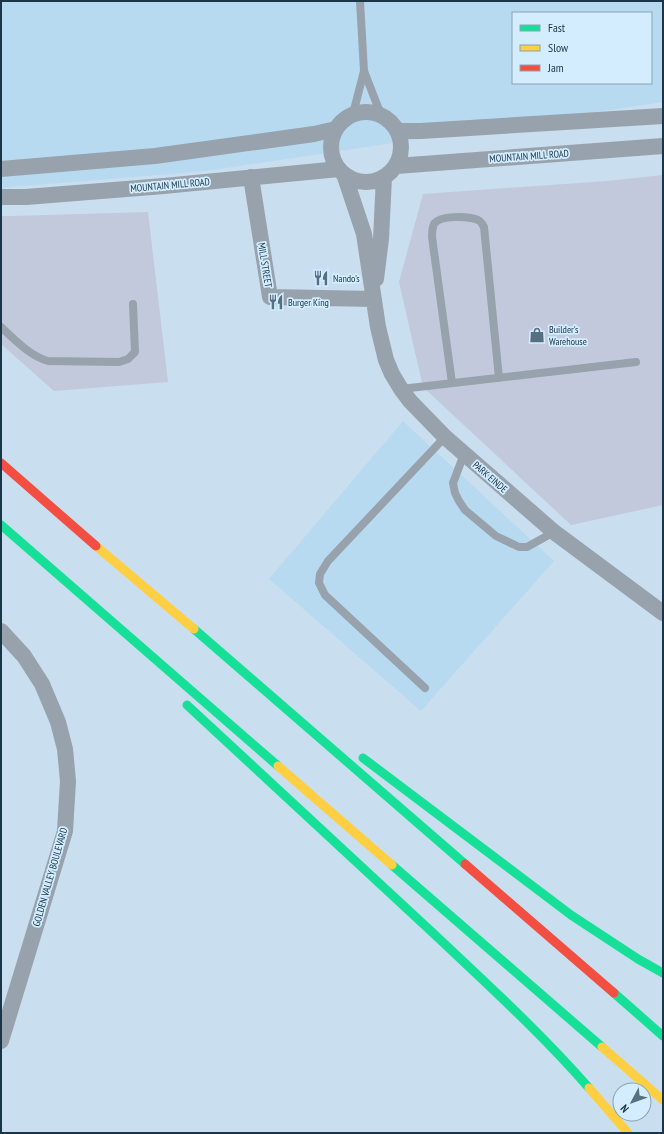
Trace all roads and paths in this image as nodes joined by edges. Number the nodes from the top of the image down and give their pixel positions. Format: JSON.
{"nodes":[{"id":1,"x":360,"y":1,"type":"edge"},
{"id":2,"x":364,"y":71,"type":"junction"},
{"id":3,"x":353,"y":114,"type":"junction"},
{"id":4,"x":381,"y":115,"type":"junction"},
{"id":5,"x":663,"y":116,"type":"edge"},
{"id":6,"x":336,"y":129,"type":"junction"},
{"id":7,"x":398,"y":131,"type":"junction"},
{"id":8,"x":663,"y":146,"type":"edge"},
{"id":9,"x":396,"y":166,"type":"junction"},
{"id":10,"x":1,"y":169,"type":"edge"},
{"id":11,"x":342,"y":171,"type":"junction"},
{"id":12,"x":251,"y":177,"type":"junction"},
{"id":13,"x":384,"y":177,"type":"junction"},
{"id":14,"x":1,"y":197,"type":"edge"},
{"id":15,"x":374,"y":299,"type":"junction"},
{"id":16,"x":134,"y":304,"type":"dead end"},
{"id":17,"x":1,"y":327,"type":"edge"},
{"id":18,"x":636,"y":362,"type":"dead end"},
{"id":19,"x":499,"y":378,"type":"junction"},
{"id":20,"x":452,"y":383,"type":"junction"},
{"id":21,"x":401,"y":389,"type":"junction"},
{"id":22,"x":445,"y":437,"type":"junction"},
{"id":23,"x":464,"y":454,"type":"junction"},
{"id":24,"x":1,"y":463,"type":"edge"},
{"id":25,"x":1,"y":525,"type":"edge"},
{"id":26,"x":554,"y":532,"type":"junction"},
{"id":27,"x":1,"y":536,"type":"edge"},
{"id":28,"x":30,"y":562,"type":"dead end"},
{"id":29,"x":663,"y":613,"type":"edge"},
{"id":30,"x":1,"y":631,"type":"edge"},
{"id":31,"x":221,"y":652,"type":"junction"},
{"id":32,"x":425,"y":688,"type":"dead end"},
{"id":33,"x":181,"y":699,"type":"dead end"},
{"id":34,"x":315,"y":722,"type":"dead end"},
{"id":35,"x":359,"y":754,"type":"dead end"},
{"id":36,"x":663,"y":973,"type":"edge"},
{"id":37,"x":663,"y":1036,"type":"edge"},
{"id":38,"x":1,"y":1041,"type":"edge"},
{"id":39,"x":663,"y":1100,"type":"edge"},
{"id":40,"x":628,"y":1133,"type":"edge"}],
"edges":[{"from":1,"to":2,"type":"lane"},
{"from":2,"to":3,"type":"lane"},
{"from":2,"to":4,"type":"lane"},
{"from":3,"to":4,"type":"street"},
{"from":3,"to":6,"type":"street"},
{"from":4,"to":7,"type":"street"},
{"from":5,"to":7,"type":"street"},
{"from":6,"to":10,"type":"street"},
{"from":6,"to":11,"type":"street"},
{"from":7,"to":9,"type":"street"},
{"from":8,"to":9,"type":"street","name":"MOUNTAIN MILL ROAD"},
{"from":9,"to":13,"type":"street"},
{"from":11,"to":12,"type":"street","name":"MOUNTAIN MILL ROAD"},
{"from":11,"to":13,"type":"street"},
{"from":11,"to":15,"type":"street","name":"PARK EINDE"},
{"from":12,"to":14,"type":"street","name":"MOUNTAIN MILL ROAD"},
{"from":12,"to":15,"type":"street","name":"MILL STREET"},
{"from":13,"to":15,"type":"street","name":"PARK EINDE"},
{"from":15,"to":21,"type":"street","name":"PARK EINDE"},
{"from":16,"to":17,"type":"lane"},
{"from":18,"to":19,"type":"lane"},
{"from":19,"to":20,"type":"lane"},
{"from":19,"to":20,"type":"lane"},
{"from":20,"to":21,"type":"lane"},
{"from":21,"to":22,"type":"street","name":"PARK EINDE"},
{"from":22,"to":23,"type":"street","name":"PARK EINDE"},
{"from":22,"to":32,"type":"lane"},
{"from":23,"to":26,"type":"street","name":"PARK EINDE"},
{"from":23,"to":26,"type":"lane"},
{"from":24,"to":31,"type":"highway"},
{"from":25,"to":39,"type":"highway"},
{"from":26,"to":29,"type":"street","name":"PARK EINDE"},
{"from":27,"to":28,"type":"highway"},
{"from":30,"to":38,"type":"street","name":"GOLDEN VALLEY BOULEVARD"},
{"from":31,"to":34,"type":"highway"},
{"from":31,"to":37,"type":"highway"},
{"from":33,"to":40,"type":"highway"},
{"from":35,"to":36,"type":"highway"}]}
